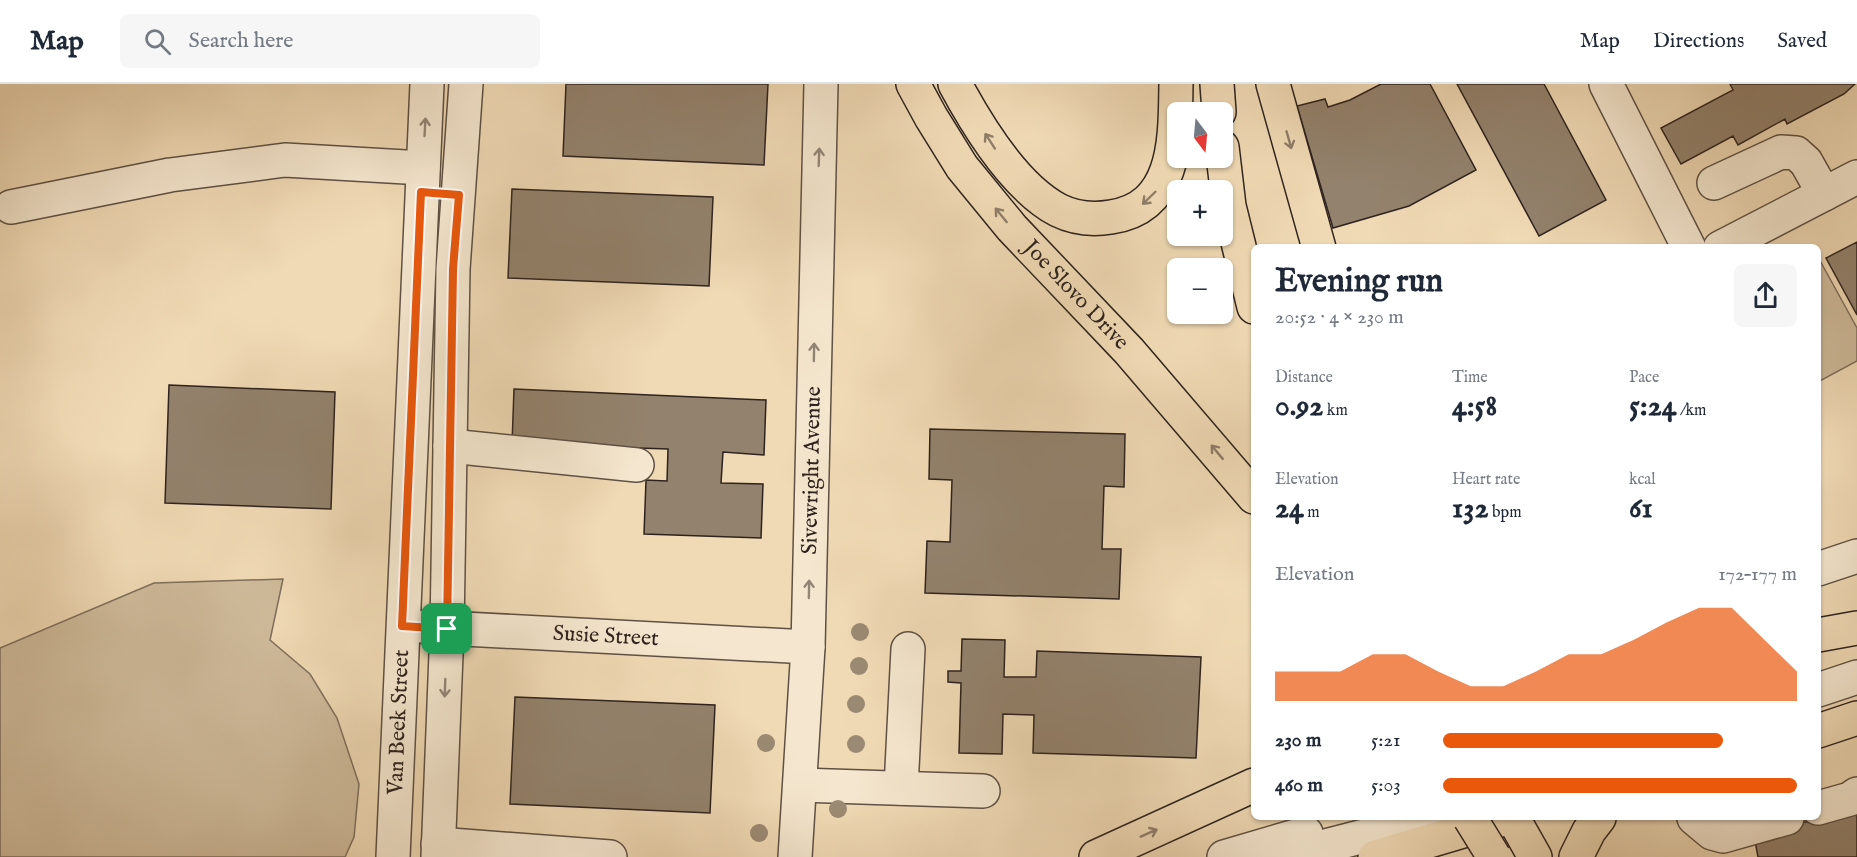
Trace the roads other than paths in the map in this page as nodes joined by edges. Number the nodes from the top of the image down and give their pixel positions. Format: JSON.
{"nodes":[{"id":1,"x":427,"y":84,"type":"edge"},
{"id":2,"x":466,"y":84,"type":"edge"},
{"id":3,"x":821,"y":84,"type":"edge"},
{"id":4,"x":913,"y":84,"type":"edge"},
{"id":5,"x":955,"y":84,"type":"edge"},
{"id":6,"x":1176,"y":84,"type":"edge"},
{"id":7,"x":1217,"y":84,"type":"edge"},
{"id":8,"x":1274,"y":84,"type":"edge"},
{"id":9,"x":1606,"y":84,"type":"edge"},
{"id":10,"x":1218,"y":102,"type":"edge"},
{"id":11,"x":1224,"y":168,"type":"edge"},
{"id":12,"x":1857,"y":177,"type":"edge"},
{"id":13,"x":422,"y":180,"type":"junction"},
{"id":14,"x":1714,"y":183,"type":"dead end"},
{"id":15,"x":459,"y":195,"type":"junction"},
{"id":16,"x":1824,"y":195,"type":"junction"},
{"id":17,"x":11,"y":207,"type":"dead end"},
{"id":18,"x":1318,"y":244,"type":"edge"},
{"id":19,"x":1687,"y":244,"type":"edge"},
{"id":20,"x":1728,"y":244,"type":"edge"},
{"id":21,"x":1251,"y":295,"type":"edge"},
{"id":22,"x":412,"y":421,"type":"junction"},
{"id":23,"x":451,"y":432,"type":"junction"},
{"id":24,"x":637,"y":465,"type":"dead end"},
{"id":25,"x":1251,"y":493,"type":"edge"},
{"id":26,"x":1857,"y":556,"type":"edge"},
{"id":27,"x":1821,"y":568,"type":"edge"},
{"id":28,"x":402,"y":626,"type":"junction"},
{"id":29,"x":1857,"y":628,"type":"edge"},
{"id":30,"x":447,"y":629,"type":"junction"},
{"id":31,"x":1821,"y":634,"type":"edge"},
{"id":32,"x":808,"y":647,"type":"junction"},
{"id":33,"x":908,"y":649,"type":"dead end"},
{"id":34,"x":1857,"y":677,"type":"edge"},
{"id":35,"x":1821,"y":689,"type":"edge"},
{"id":36,"x":1857,"y":695,"type":"edge"},
{"id":37,"x":1821,"y":706,"type":"edge"},
{"id":38,"x":1857,"y":718,"type":"edge"},
{"id":39,"x":1821,"y":729,"type":"edge"},
{"id":40,"x":800,"y":785,"type":"junction"},
{"id":41,"x":1251,"y":786,"type":"edge"},
{"id":42,"x":901,"y":788,"type":"junction"},
{"id":43,"x":983,"y":791,"type":"dead end"},
{"id":44,"x":1857,"y":794,"type":"edge"},
{"id":45,"x":1821,"y":807,"type":"edge"},
{"id":46,"x":1352,"y":820,"type":"edge"},
{"id":47,"x":1426,"y":820,"type":"edge"},
{"id":48,"x":1514,"y":820,"type":"edge"},
{"id":49,"x":1531,"y":820,"type":"edge"},
{"id":50,"x":1597,"y":820,"type":"edge"},
{"id":51,"x":1697,"y":820,"type":"edge"},
{"id":52,"x":1780,"y":820,"type":"edge"},
{"id":53,"x":1474,"y":821,"type":"edge"},
{"id":54,"x":438,"y":850,"type":"edge"},
{"id":55,"x":393,"y":857,"type":"edge"},
{"id":56,"x":610,"y":857,"type":"edge"},
{"id":57,"x":795,"y":857,"type":"edge"},
{"id":58,"x":1096,"y":857,"type":"edge"},
{"id":59,"x":1224,"y":857,"type":"edge"},
{"id":60,"x":1283,"y":857,"type":"edge"},
{"id":61,"x":1375,"y":857,"type":"edge"},
{"id":62,"x":1489,"y":857,"type":"edge"},
{"id":63,"x":1494,"y":857,"type":"edge"},
{"id":64,"x":1535,"y":857,"type":"edge"},
{"id":65,"x":1551,"y":857,"type":"edge"},
{"id":66,"x":1576,"y":857,"type":"edge"}],
"edges":[{"from":13,"to":1,"type":"street","name":"Van Beek Street","one_way":true},
{"from":2,"to":15,"type":"street","name":"Van Beek Street"},
{"from":32,"to":3,"type":"street","name":"Sivewright Avenue","one_way":true},
{"from":25,"to":4,"type":"main road","name":"Joe Slovo Drive","one_way":true},
{"from":6,"to":5,"type":"main road","one_way":true},
{"from":7,"to":10,"type":"main road"},
{"from":8,"to":18,"type":"main road","one_way":true},
{"from":9,"to":19,"type":"street"},
{"from":11,"to":21,"type":"main road"},
{"from":12,"to":16,"type":"street"},
{"from":13,"to":15,"type":"street"},
{"from":13,"to":17,"type":"street"},
{"from":13,"to":22,"type":"street","name":"Van Beek Street"},
{"from":14,"to":16,"type":"street"},
{"from":15,"to":23,"type":"street","name":"Van Beek Street"},
{"from":16,"to":20,"type":"street"},
{"from":22,"to":23,"type":"street"},
{"from":22,"to":28,"type":"street","name":"Van Beek Street"},
{"from":23,"to":24,"type":"street"},
{"from":23,"to":30,"type":"street","name":"Van Beek Street"},
{"from":26,"to":27,"type":"street"},
{"from":28,"to":30,"type":"street","name":"Susie Street"},
{"from":28,"to":55,"type":"street","name":"Van Beek Street"},
{"from":29,"to":31,"type":"main road"},
{"from":30,"to":32,"type":"street","name":"Susie Street"},
{"from":30,"to":54,"type":"street","name":"Van Beek Street","one_way":true},
{"from":32,"to":40,"type":"street","name":"Sivewright Avenue"},
{"from":33,"to":42,"type":"street"},
{"from":34,"to":35,"type":"street"},
{"from":36,"to":37,"type":"street"},
{"from":38,"to":39,"type":"main road"},
{"from":40,"to":42,"type":"street"},
{"from":40,"to":57,"type":"street","name":"Sivewright Avenue"},
{"from":58,"to":41,"type":"main road","one_way":true},
{"from":42,"to":43,"type":"street"},
{"from":44,"to":45,"type":"street"},
{"from":46,"to":59,"type":"street"},
{"from":47,"to":60,"type":"street"},
{"from":48,"to":64,"type":"main road"},
{"from":49,"to":65,"type":"main road"},
{"from":50,"to":66,"type":"main road"},
{"from":51,"to":52,"type":"street"},
{"from":53,"to":61,"type":"main road"},
{"from":53,"to":62,"type":"main road"},
{"from":53,"to":63,"type":"main road","bridge":true},
{"from":54,"to":56,"type":"street"}]}
